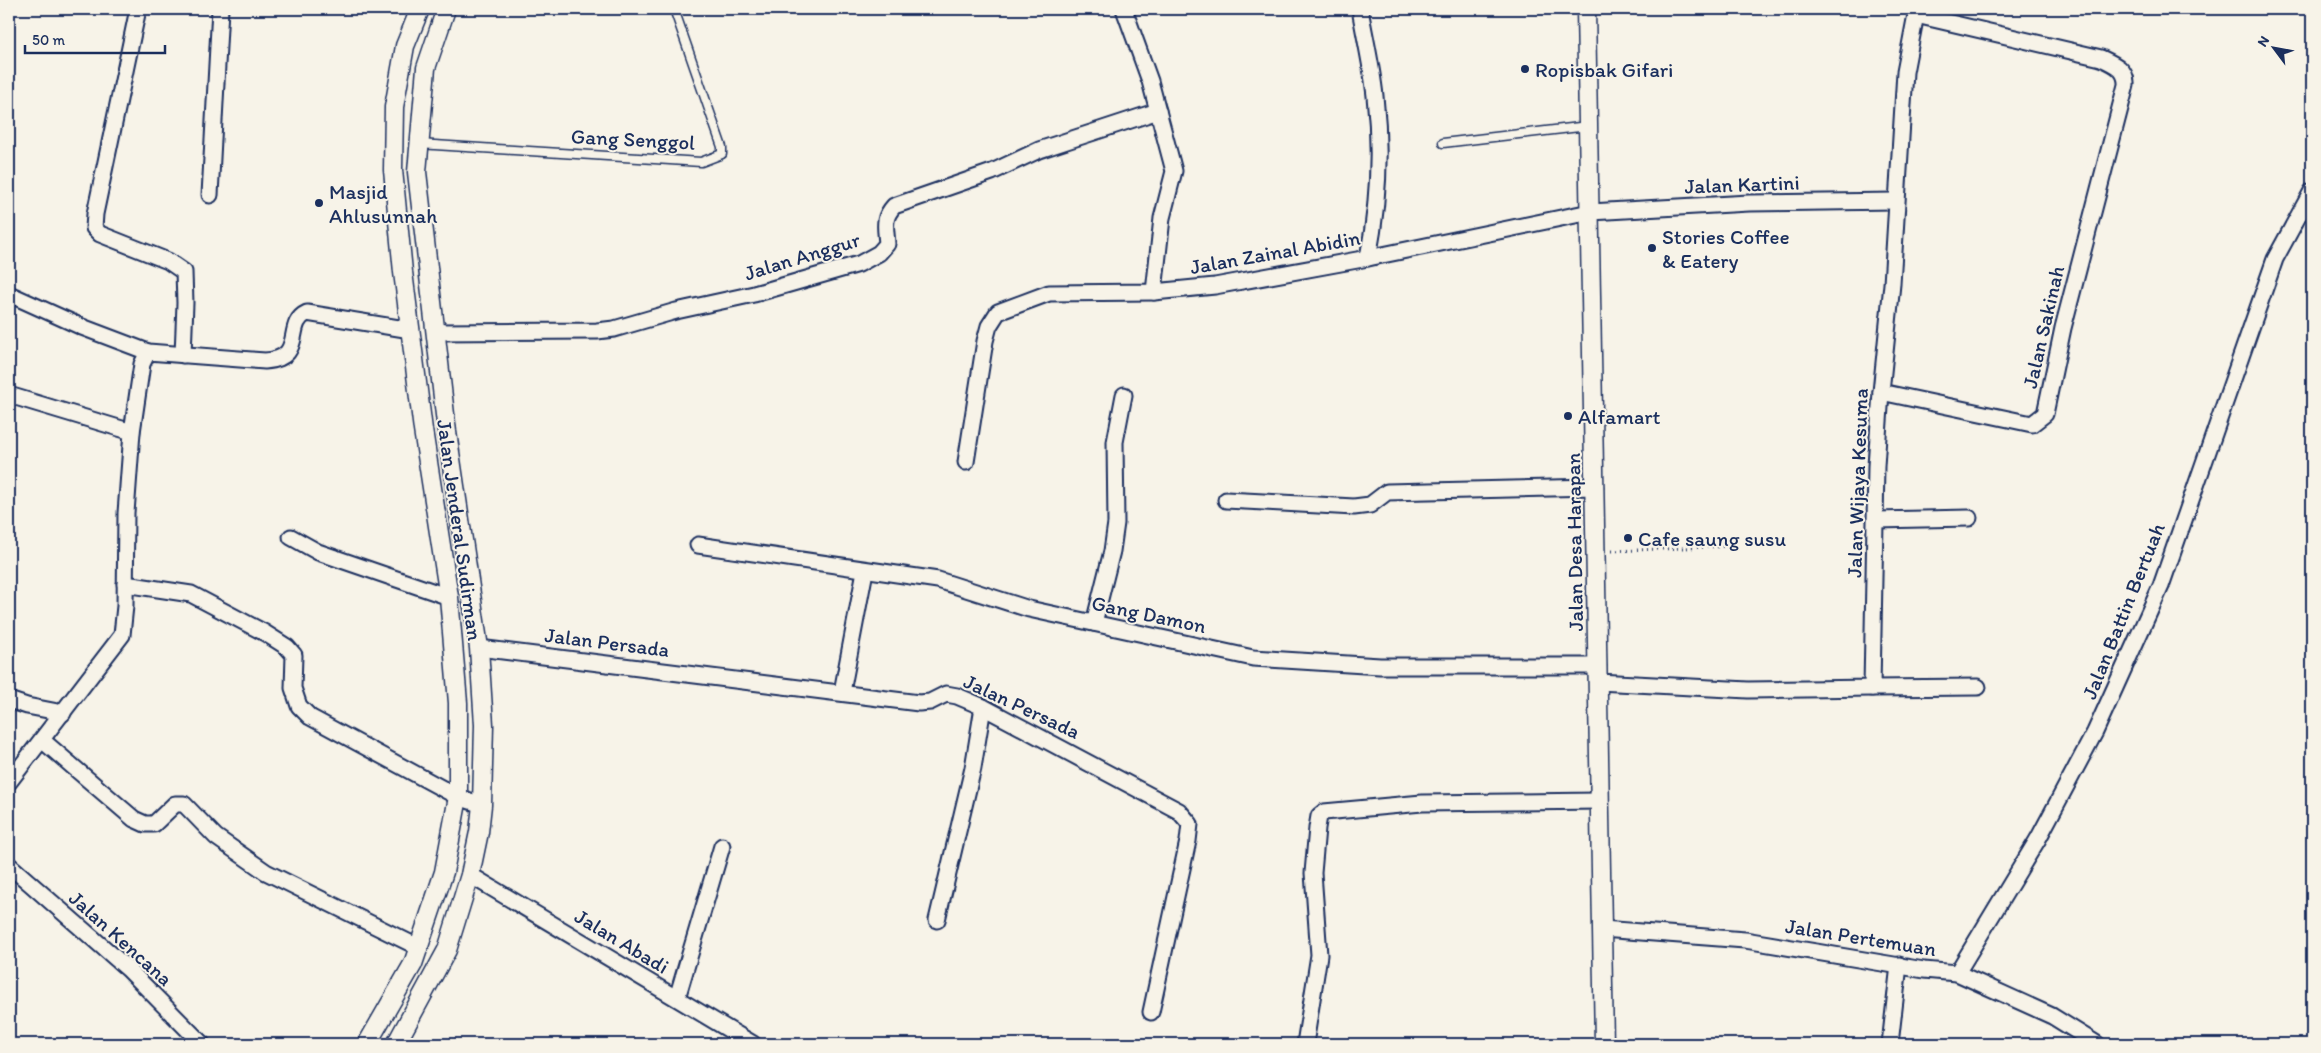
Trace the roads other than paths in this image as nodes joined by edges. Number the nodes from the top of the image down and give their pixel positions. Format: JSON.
{"nodes":[{"id":1,"x":138,"y":9,"type":"edge"},
{"id":2,"x":220,"y":9,"type":"edge"},
{"id":3,"x":420,"y":9,"type":"edge"},
{"id":4,"x":446,"y":9,"type":"edge"},
{"id":5,"x":674,"y":9,"type":"edge"},
{"id":6,"x":1124,"y":9,"type":"edge"},
{"id":7,"x":1360,"y":9,"type":"edge"},
{"id":8,"x":1586,"y":9,"type":"edge"},
{"id":9,"x":1916,"y":12,"type":"edge"},
{"id":10,"x":1158,"y":111,"type":"junction"},
{"id":11,"x":1588,"y":126,"type":"junction"},
{"id":12,"x":1444,"y":143,"type":"dead end"},
{"id":13,"x":419,"y":144,"type":"junction"},
{"id":14,"x":2312,"y":191,"type":"edge"},
{"id":15,"x":210,"y":195,"type":"dead end"},
{"id":16,"x":1895,"y":201,"type":"junction"},
{"id":17,"x":1590,"y":212,"type":"junction"},
{"id":18,"x":1368,"y":258,"type":"junction"},
{"id":19,"x":1154,"y":292,"type":"junction"},
{"id":20,"x":9,"y":294,"type":"edge"},
{"id":21,"x":411,"y":330,"type":"junction"},
{"id":22,"x":436,"y":332,"type":"junction"},
{"id":23,"x":148,"y":352,"type":"junction"},
{"id":24,"x":183,"y":356,"type":"junction"},
{"id":25,"x":1881,"y":392,"type":"junction"},
{"id":26,"x":9,"y":395,"type":"edge"},
{"id":27,"x":1124,"y":395,"type":"dead end"},
{"id":28,"x":132,"y":432,"type":"junction"},
{"id":29,"x":966,"y":462,"type":"dead end"},
{"id":30,"x":1595,"y":487,"type":"junction"},
{"id":31,"x":1226,"y":500,"type":"dead end"},
{"id":32,"x":1969,"y":518,"type":"dead end"},
{"id":33,"x":1876,"y":520,"type":"junction"},
{"id":34,"x":291,"y":537,"type":"dead end"},
{"id":35,"x":698,"y":545,"type":"dead end"},
{"id":36,"x":864,"y":571,"type":"junction"},
{"id":37,"x":125,"y":584,"type":"junction"},
{"id":38,"x":449,"y":597,"type":"junction"},
{"id":39,"x":1094,"y":623,"type":"junction"},
{"id":40,"x":478,"y":648,"type":"junction"},
{"id":41,"x":1598,"y":674,"type":"junction"},
{"id":42,"x":1978,"y":687,"type":"dead end"},
{"id":43,"x":1872,"y":688,"type":"junction"},
{"id":44,"x":842,"y":692,"type":"junction"},
{"id":45,"x":9,"y":700,"type":"edge"},
{"id":46,"x":983,"y":707,"type":"junction"},
{"id":47,"x":63,"y":713,"type":"junction"},
{"id":48,"x":42,"y":740,"type":"junction"},
{"id":49,"x":9,"y":782,"type":"edge"},
{"id":50,"x":458,"y":797,"type":"junction"},
{"id":51,"x":1600,"y":801,"type":"junction"},
{"id":52,"x":482,"y":805,"type":"junction"},
{"id":53,"x":722,"y":846,"type":"dead end"},
{"id":54,"x":9,"y":865,"type":"edge"},
{"id":55,"x":470,"y":875,"type":"junction"},
{"id":56,"x":937,"y":920,"type":"dead end"},
{"id":57,"x":1602,"y":929,"type":"junction"},
{"id":58,"x":418,"y":947,"type":"junction"},
{"id":59,"x":1899,"y":965,"type":"junction"},
{"id":60,"x":1957,"y":973,"type":"junction"},
{"id":61,"x":677,"y":998,"type":"junction"},
{"id":62,"x":1151,"y":1012,"type":"dead end"},
{"id":63,"x":202,"y":1044,"type":"edge"},
{"id":64,"x":367,"y":1044,"type":"edge"},
{"id":65,"x":396,"y":1044,"type":"edge"},
{"id":66,"x":753,"y":1044,"type":"edge"},
{"id":67,"x":1305,"y":1044,"type":"edge"},
{"id":68,"x":1604,"y":1044,"type":"edge"},
{"id":69,"x":1890,"y":1044,"type":"edge"},
{"id":70,"x":2097,"y":1044,"type":"edge"}],
"edges":[{"from":1,"to":24,"type":"street"},
{"from":2,"to":15,"type":"street"},
{"from":3,"to":21,"type":"street","name":"Jalan Jenderal Sudirman"},
{"from":4,"to":13,"type":"street","name":"Jalan Jenderal Sudirman"},
{"from":5,"to":13,"type":"lane","name":"Gang Senggol"},
{"from":6,"to":10,"type":"street"},
{"from":7,"to":18,"type":"street"},
{"from":8,"to":11,"type":"street","name":"Jalan Desa Harapan"},
{"from":9,"to":16,"type":"street","name":"Jalan Wijaya Kesuma"},
{"from":9,"to":25,"type":"street","name":"Jalan Sakinah"},
{"from":10,"to":19,"type":"street"},
{"from":10,"to":22,"type":"street","name":"Jalan Anggur"},
{"from":11,"to":12,"type":"lane"},
{"from":11,"to":17,"type":"street","name":"Jalan Desa Harapan"},
{"from":13,"to":22,"type":"street","name":"Jalan Jenderal Sudirman"},
{"from":14,"to":60,"type":"street","name":"Jalan Battin Bertuah"},
{"from":16,"to":17,"type":"street","name":"Jalan Kartini"},
{"from":16,"to":25,"type":"street","name":"Jalan Wijaya Kesuma"},
{"from":17,"to":18,"type":"street","name":"Jalan Zainal Abidin"},
{"from":17,"to":30,"type":"street","name":"Jalan Desa Harapan"},
{"from":18,"to":19,"type":"street","name":"Jalan Zainal Abidin"},
{"from":19,"to":29,"type":"street","name":"Jalan Zainal Abidin"},
{"from":20,"to":23,"type":"street"},
{"from":21,"to":24,"type":"street"},
{"from":21,"to":38,"type":"street","name":"Jalan Jenderal Sudirman"},
{"from":22,"to":40,"type":"street","name":"Jalan Jenderal Sudirman"},
{"from":23,"to":24,"type":"street"},
{"from":23,"to":28,"type":"street"},
{"from":25,"to":33,"type":"street","name":"Jalan Wijaya Kesuma"},
{"from":26,"to":28,"type":"street"},
{"from":27,"to":39,"type":"street"},
{"from":28,"to":37,"type":"street"},
{"from":30,"to":31,"type":"street"},
{"from":30,"to":41,"type":"street","name":"Jalan Desa Harapan"},
{"from":32,"to":33,"type":"street"},
{"from":33,"to":43,"type":"street","name":"Jalan Wijaya Kesuma"},
{"from":34,"to":38,"type":"street"},
{"from":35,"to":36,"type":"street","name":"Gang Damon"},
{"from":36,"to":39,"type":"street","name":"Gang Damon"},
{"from":36,"to":44,"type":"street"},
{"from":37,"to":47,"type":"street"},
{"from":37,"to":50,"type":"street"},
{"from":38,"to":50,"type":"street","name":"Jalan Jenderal Sudirman"},
{"from":39,"to":41,"type":"street","name":"Gang Damon"},
{"from":40,"to":44,"type":"street","name":"Jalan Persada"},
{"from":40,"to":52,"type":"street","name":"Jalan Jenderal Sudirman"},
{"from":41,"to":43,"type":"street"},
{"from":41,"to":51,"type":"street","name":"Jalan Desa Harapan"},
{"from":42,"to":43,"type":"street"},
{"from":44,"to":46,"type":"street","name":"Jalan Persada"},
{"from":45,"to":47,"type":"street"},
{"from":46,"to":56,"type":"street"},
{"from":46,"to":62,"type":"street","name":"Jalan Persada"},
{"from":47,"to":48,"type":"street"},
{"from":48,"to":49,"type":"street"},
{"from":48,"to":58,"type":"street"},
{"from":50,"to":52,"type":"street"},
{"from":50,"to":58,"type":"street","name":"Jalan Jenderal Sudirman"},
{"from":51,"to":57,"type":"street","name":"Jalan Desa Harapan"},
{"from":51,"to":67,"type":"street"},
{"from":52,"to":55,"type":"street","name":"Jalan Jenderal Sudirman"},
{"from":53,"to":61,"type":"street"},
{"from":54,"to":63,"type":"street","name":"Jalan Kencana"},
{"from":55,"to":61,"type":"street","name":"Jalan Abadi"},
{"from":55,"to":65,"type":"street","name":"Jalan Jenderal Sudirman"},
{"from":57,"to":59,"type":"street","name":"Jalan Pertemuan"},
{"from":57,"to":68,"type":"street","name":"Jalan Desa Harapan"},
{"from":58,"to":64,"type":"street","name":"Jalan Jenderal Sudirman"},
{"from":59,"to":60,"type":"street","name":"Jalan Pertemuan"},
{"from":59,"to":69,"type":"street"},
{"from":60,"to":70,"type":"street","name":"Jalan Pertemuan"},
{"from":61,"to":66,"type":"street","name":"Jalan Abadi"}]}
